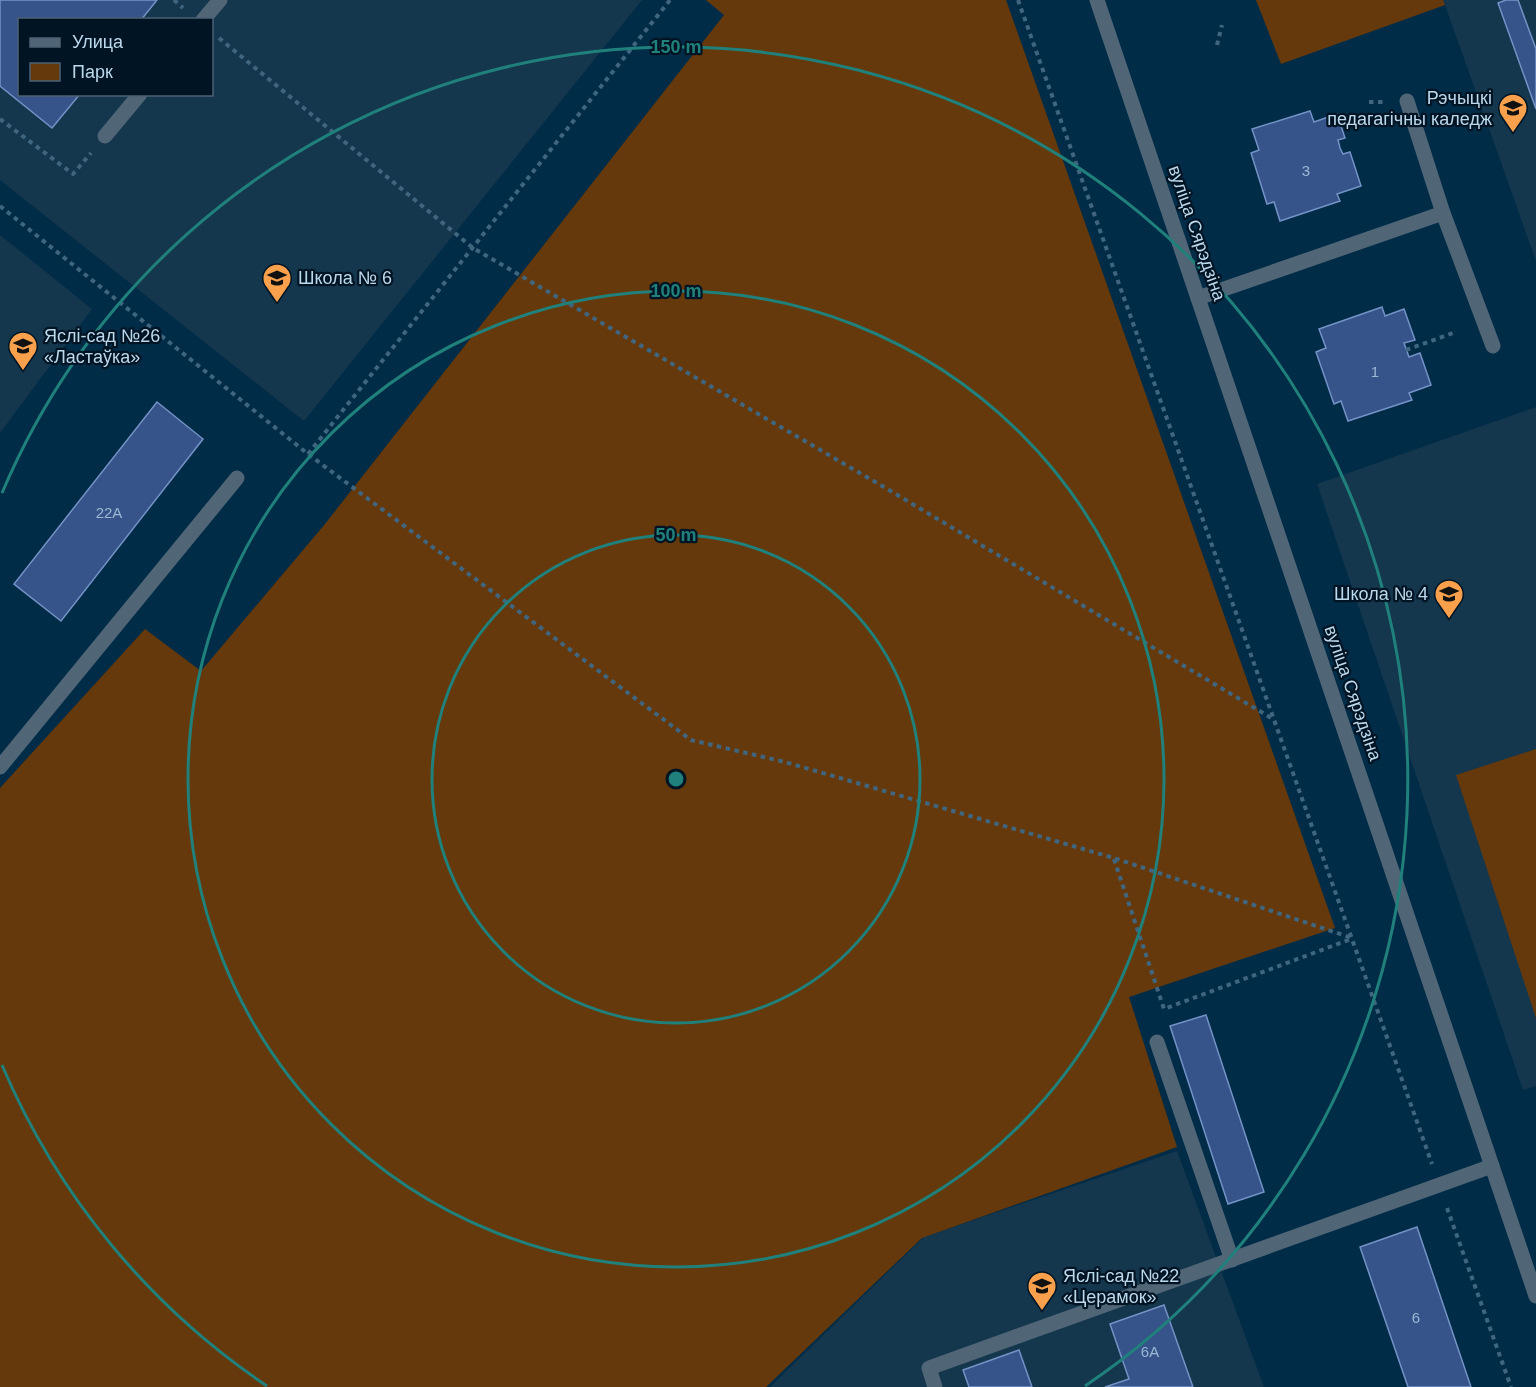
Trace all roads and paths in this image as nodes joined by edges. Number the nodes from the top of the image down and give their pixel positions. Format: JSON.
{"nodes":[{"id":1,"x":220,"y":0,"type":"edge"},
{"id":2,"x":670,"y":0,"type":"edge"},
{"id":3,"x":1018,"y":0,"type":"edge"},
{"id":4,"x":1097,"y":0,"type":"edge"},
{"id":5,"x":205,"y":18,"type":"edge"},
{"id":6,"x":1222,"y":25,"type":"dead end"},
{"id":7,"x":213,"y":33,"type":"edge"},
{"id":8,"x":1217,"y":45,"type":"dead end"},
{"id":9,"x":138,"y":96,"type":"edge"},
{"id":10,"x":1407,"y":101,"type":"dead end"},
{"id":11,"x":0,"y":119,"type":"edge"},
{"id":12,"x":105,"y":136,"type":"joint"},
{"id":13,"x":0,"y":207,"type":"edge"},
{"id":14,"x":1443,"y":213,"type":"junction"},
{"id":15,"x":472,"y":248,"type":"junction"},
{"id":16,"x":1198,"y":298,"type":"junction"},
{"id":17,"x":1453,"y":333,"type":"dead end"},
{"id":18,"x":1493,"y":346,"type":"dead end"},
{"id":19,"x":1406,"y":350,"type":"dead end"},
{"id":20,"x":308,"y":454,"type":"junction"},
{"id":21,"x":237,"y":478,"type":"dead end"},
{"id":22,"x":1275,"y":720,"type":"junction"},
{"id":23,"x":0,"y":767,"type":"edge"},
{"id":24,"x":1114,"y":858,"type":"junction"},
{"id":25,"x":1352,"y":938,"type":"junction"},
{"id":26,"x":1157,"y":1042,"type":"dead end"},
{"id":27,"x":1492,"y":1166,"type":"junction"},
{"id":28,"x":1439,"y":1185,"type":"junction"},
{"id":29,"x":1232,"y":1260,"type":"junction"},
{"id":30,"x":1536,"y":1296,"type":"edge"},
{"id":31,"x":935,"y":1387,"type":"edge"},
{"id":32,"x":1511,"y":1387,"type":"edge"}],
"edges":[{"from":1,"to":5,"type":"street"},
{"from":2,"to":15,"type":"path"},
{"from":3,"to":22,"type":"path"},
{"from":4,"to":16,"type":"street","name":"вуліца Сярэдзіна"},
{"from":6,"to":8,"type":"path"},
{"from":7,"to":15,"type":"path"},
{"from":9,"to":12,"type":"street"},
{"from":10,"to":14,"type":"street"},
{"from":11,"to":12,"type":"path"},
{"from":13,"to":20,"type":"path"},
{"from":14,"to":16,"type":"street"},
{"from":14,"to":18,"type":"street"},
{"from":15,"to":20,"type":"path"},
{"from":15,"to":22,"type":"path"},
{"from":16,"to":27,"type":"street","name":"вуліца Сярэдзіна"},
{"from":17,"to":19,"type":"path"},
{"from":20,"to":24,"type":"path"},
{"from":21,"to":23,"type":"street"},
{"from":22,"to":25,"type":"path"},
{"from":24,"to":25,"type":"path"},
{"from":24,"to":25,"type":"path"},
{"from":25,"to":28,"type":"path"},
{"from":26,"to":29,"type":"street"},
{"from":27,"to":28,"type":"street"},
{"from":27,"to":30,"type":"street","name":"вуліца Сярэдзіна"},
{"from":28,"to":29,"type":"street"},
{"from":28,"to":32,"type":"path"},
{"from":29,"to":31,"type":"street"}]}
